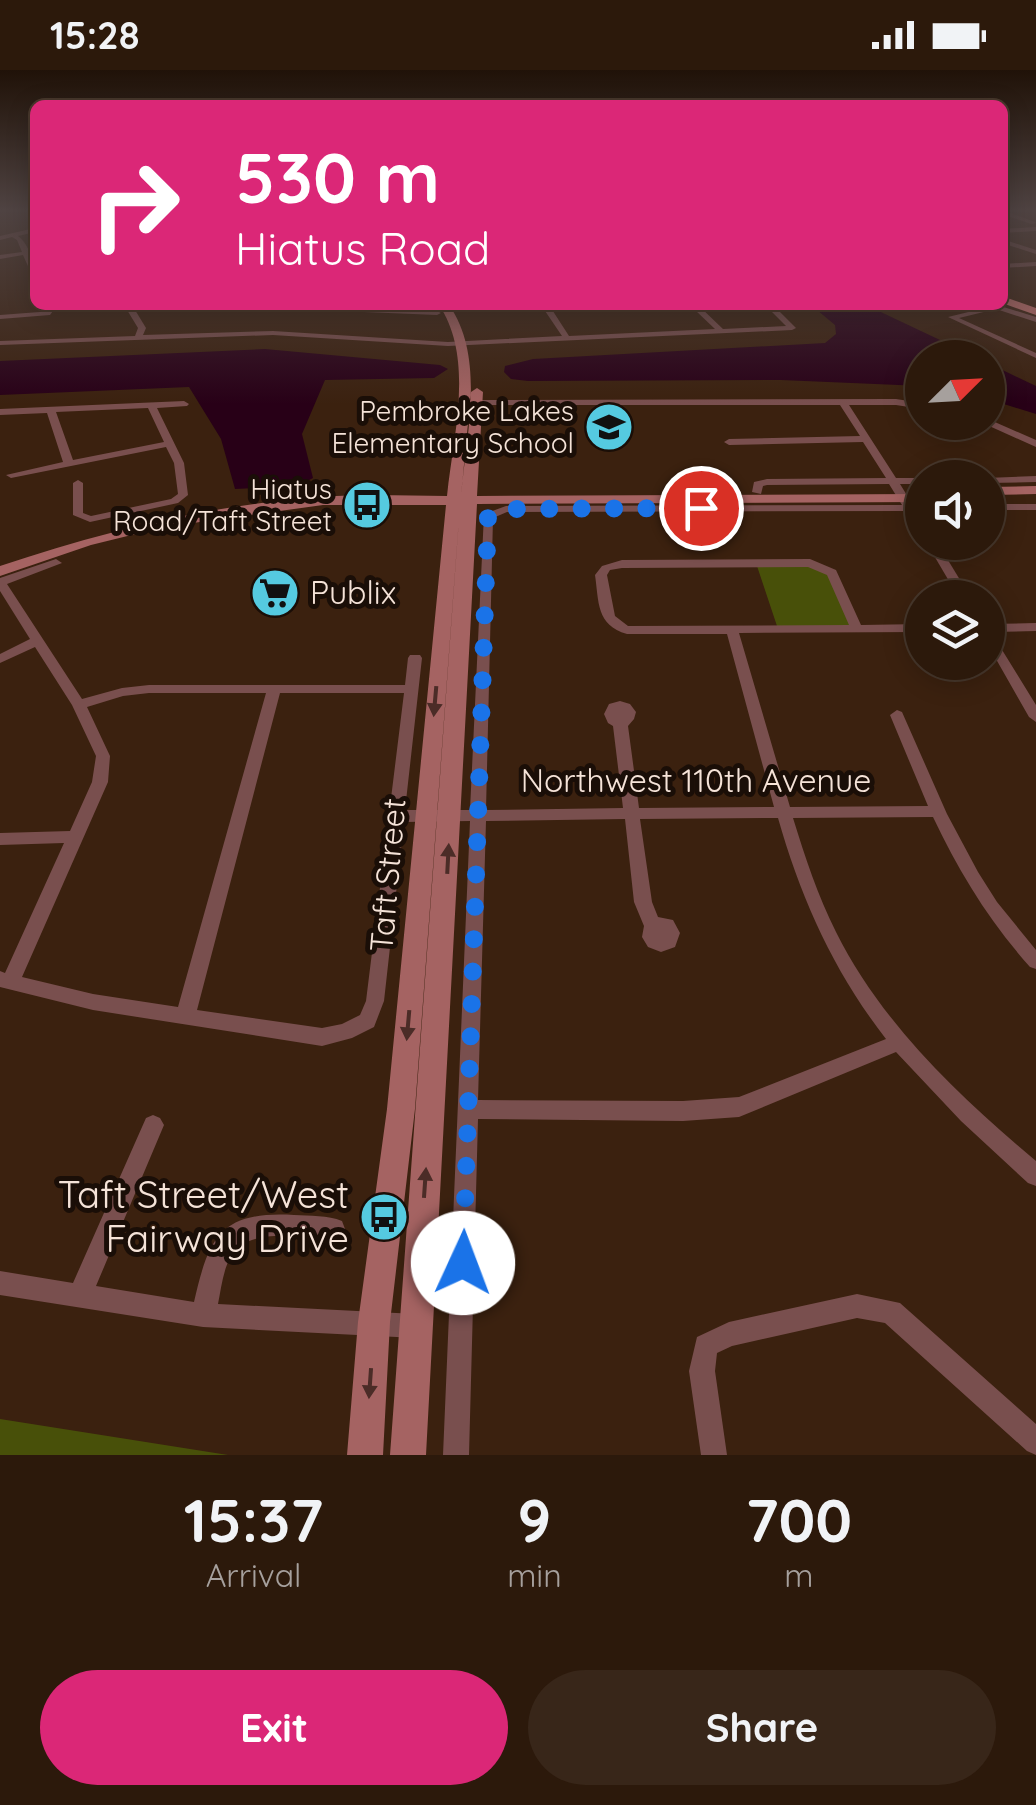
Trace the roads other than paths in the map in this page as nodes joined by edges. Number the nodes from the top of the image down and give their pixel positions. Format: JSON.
{"nodes":[{"id":1,"x":1008,"y":302,"type":"edge"},
{"id":2,"x":131,"y":310,"type":"edge"},
{"id":3,"x":288,"y":310,"type":"edge"},
{"id":4,"x":438,"y":310,"type":"edge"},
{"id":5,"x":439,"y":310,"type":"edge"},
{"id":6,"x":458,"y":310,"type":"edge"},
{"id":7,"x":548,"y":310,"type":"edge"},
{"id":8,"x":700,"y":310,"type":"edge"},
{"id":9,"x":775,"y":310,"type":"edge"},
{"id":10,"x":973,"y":310,"type":"edge"},
{"id":11,"x":1036,"y":313,"type":"edge"},
{"id":12,"x":0,"y":317,"type":"edge"},
{"id":13,"x":53,"y":323,"type":"edge"},
{"id":14,"x":273,"y":333,"type":"junction"},
{"id":15,"x":722,"y":333,"type":"junction"},
{"id":16,"x":138,"y":338,"type":"junction"},
{"id":17,"x":568,"y":340,"type":"junction"},
{"id":18,"x":0,"y":343,"type":"edge"},
{"id":19,"x":470,"y":343,"type":"junction"},
{"id":20,"x":448,"y":344,"type":"junction"},
{"id":21,"x":1036,"y":356,"type":"edge"},
{"id":22,"x":469,"y":402,"type":"junction"},
{"id":23,"x":843,"y":402,"type":"junction"},
{"id":24,"x":184,"y":404,"type":"dead end"},
{"id":25,"x":151,"y":405,"type":"junction"},
{"id":26,"x":905,"y":405,"type":"edge"},
{"id":27,"x":50,"y":410,"type":"junction"},
{"id":28,"x":0,"y":412,"type":"edge"},
{"id":29,"x":1005,"y":430,"type":"edge"},
{"id":30,"x":866,"y":439,"type":"junction"},
{"id":31,"x":729,"y":442,"type":"dead end"},
{"id":32,"x":171,"y":443,"type":"junction"},
{"id":33,"x":1036,"y":444,"type":"edge"},
{"id":34,"x":69,"y":464,"type":"junction"},
{"id":35,"x":11,"y":475,"type":"dead end"},
{"id":36,"x":1005,"y":480,"type":"edge"},
{"id":37,"x":1036,"y":480,"type":"edge"},
{"id":38,"x":78,"y":483,"type":"dead end"},
{"id":39,"x":905,"y":488,"type":"edge"},
{"id":40,"x":1005,"y":494,"type":"edge"},
{"id":41,"x":1036,"y":494,"type":"edge"},
{"id":42,"x":462,"y":496,"type":"junction"},
{"id":43,"x":573,"y":496,"type":"junction"},
{"id":44,"x":905,"y":496,"type":"edge"},
{"id":45,"x":905,"y":496,"type":"edge"},
{"id":46,"x":905,"y":496,"type":"edge"},
{"id":47,"x":1005,"y":507,"type":"edge"},
{"id":48,"x":1036,"y":507,"type":"edge"},
{"id":49,"x":158,"y":515,"type":"junction"},
{"id":50,"x":0,"y":561,"type":"edge"},
{"id":51,"x":56,"y":563,"type":"dead end"},
{"id":52,"x":0,"y":571,"type":"edge"},
{"id":53,"x":0,"y":582,"type":"edge"},
{"id":54,"x":1036,"y":627,"type":"edge"},
{"id":55,"x":905,"y":628,"type":"edge"},
{"id":56,"x":1005,"y":628,"type":"edge"},
{"id":57,"x":857,"y":629,"type":"junction"},
{"id":58,"x":732,"y":630,"type":"junction"},
{"id":59,"x":38,"y":642,"type":"junction"},
{"id":60,"x":415,"y":658,"type":"dead end"},
{"id":61,"x":0,"y":659,"type":"edge"},
{"id":62,"x":1005,"y":664,"type":"edge"},
{"id":63,"x":410,"y":689,"type":"junction"},
{"id":64,"x":274,"y":690,"type":"junction"},
{"id":65,"x":79,"y":705,"type":"junction"},
{"id":66,"x":897,"y":715,"type":"dead end"},
{"id":67,"x":1036,"y":717,"type":"edge"},
{"id":68,"x":620,"y":721,"type":"dead end"},
{"id":69,"x":632,"y":810,"type":"junction"},
{"id":70,"x":786,"y":811,"type":"junction"},
{"id":71,"x":936,"y":811,"type":"junction"},
{"id":72,"x":478,"y":812,"type":"junction"},
{"id":73,"x":438,"y":814,"type":"junction"},
{"id":74,"x":396,"y":816,"type":"junction"},
{"id":75,"x":76,"y":837,"type":"junction"},
{"id":76,"x":0,"y":839,"type":"edge"},
{"id":77,"x":652,"y":926,"type":"dead end"},
{"id":78,"x":1036,"y":962,"type":"edge"},
{"id":79,"x":5,"y":979,"type":"edge"},
{"id":80,"x":185,"y":1018,"type":"junction"},
{"id":81,"x":900,"y":1042,"type":"junction"},
{"id":82,"x":468,"y":1109,"type":"junction"},
{"id":83,"x":153,"y":1125,"type":"dead end"},
{"id":84,"x":1036,"y":1174,"type":"edge"},
{"id":85,"x":334,"y":1228,"type":"dead end"},
{"id":86,"x":0,"y":1283,"type":"edge"},
{"id":87,"x":78,"y":1297,"type":"junction"},
{"id":88,"x":202,"y":1315,"type":"junction"},
{"id":89,"x":374,"y":1322,"type":"junction"},
{"id":90,"x":416,"y":1326,"type":"junction"},
{"id":91,"x":1036,"y":1442,"type":"edge"},
{"id":92,"x":365,"y":1455,"type":"edge"},
{"id":93,"x":408,"y":1455,"type":"edge"},
{"id":94,"x":456,"y":1455,"type":"edge"},
{"id":95,"x":714,"y":1455,"type":"edge"}],
"edges":[{"from":1,"to":11,"type":"main road"},
{"from":2,"to":16,"type":"street"},
{"from":3,"to":14,"type":"street"},
{"from":4,"to":20,"type":"street"},
{"from":5,"to":19,"type":"street","name":"Taft Street"},
{"from":6,"to":19,"type":"street","name":"Taft Street"},
{"from":7,"to":17,"type":"street"},
{"from":8,"to":15,"type":"street"},
{"from":9,"to":15,"type":"street"},
{"from":10,"to":21,"type":"street"},
{"from":12,"to":13,"type":"street"},
{"from":13,"to":16,"type":"street"},
{"from":13,"to":18,"type":"street"},
{"from":14,"to":16,"type":"street"},
{"from":14,"to":20,"type":"street"},
{"from":15,"to":17,"type":"street"},
{"from":17,"to":19,"type":"street"},
{"from":19,"to":20,"type":"street"},
{"from":19,"to":22,"type":"street","name":"Taft Street"},
{"from":22,"to":23,"type":"street"},
{"from":22,"to":42,"type":"street","name":"Taft Street"},
{"from":23,"to":26,"type":"street"},
{"from":23,"to":30,"type":"street"},
{"from":24,"to":25,"type":"street"},
{"from":25,"to":27,"type":"street"},
{"from":25,"to":32,"type":"street"},
{"from":27,"to":28,"type":"street"},
{"from":27,"to":34,"type":"street"},
{"from":29,"to":33,"type":"street"},
{"from":30,"to":31,"type":"street"},
{"from":30,"to":39,"type":"street"},
{"from":32,"to":34,"type":"street"},
{"from":32,"to":49,"type":"street"},
{"from":34,"to":35,"type":"street"},
{"from":36,"to":37,"type":"street"},
{"from":38,"to":49,"type":"street"},
{"from":40,"to":41,"type":"street"},
{"from":42,"to":43,"type":"street"},
{"from":42,"to":49,"type":"street"},
{"from":42,"to":73,"type":"street","name":"Taft Street"},
{"from":43,"to":44,"type":"street"},
{"from":43,"to":45,"type":"street"},
{"from":46,"to":72,"type":"street"},
{"from":47,"to":48,"type":"street"},
{"from":49,"to":50,"type":"street"},
{"from":49,"to":52,"type":"street"},
{"from":51,"to":53,"type":"street"},
{"from":53,"to":59,"type":"street"},
{"from":54,"to":56,"type":"street"},
{"from":55,"to":57,"type":"street"},
{"from":57,"to":58,"type":"street"},
{"from":57,"to":58,"type":"street"},
{"from":58,"to":70,"type":"street"},
{"from":59,"to":61,"type":"street"},
{"from":59,"to":65,"type":"street"},
{"from":60,"to":63,"type":"street"},
{"from":62,"to":67,"type":"street"},
{"from":63,"to":64,"type":"street"},
{"from":63,"to":74,"type":"street"},
{"from":64,"to":65,"type":"street"},
{"from":64,"to":80,"type":"street"},
{"from":65,"to":75,"type":"street"},
{"from":66,"to":71,"type":"street"},
{"from":68,"to":69,"type":"street"},
{"from":69,"to":70,"type":"street","name":"Northwest 110th Avenue"},
{"from":69,"to":72,"type":"street","name":"Northwest 110th Avenue"},
{"from":69,"to":77,"type":"street"},
{"from":70,"to":71,"type":"street","name":"Northwest 110th Avenue"},
{"from":70,"to":81,"type":"street"},
{"from":71,"to":78,"type":"street"},
{"from":72,"to":73,"type":"street","name":"Northwest 110th Avenue"},
{"from":72,"to":82,"type":"street"},
{"from":73,"to":74,"type":"street","name":"Northwest 110th Avenue"},
{"from":73,"to":89,"type":"street","name":"Taft Street","one_way":true},
{"from":90,"to":73,"type":"street","name":"Taft Street","one_way":true},
{"from":74,"to":80,"type":"street"},
{"from":75,"to":76,"type":"street"},
{"from":75,"to":79,"type":"street"},
{"from":79,"to":80,"type":"street"},
{"from":81,"to":82,"type":"street"},
{"from":81,"to":84,"type":"street"},
{"from":82,"to":94,"type":"street"},
{"from":83,"to":87,"type":"street"},
{"from":85,"to":88,"type":"street"},
{"from":86,"to":87,"type":"street"},
{"from":87,"to":88,"type":"street"},
{"from":88,"to":89,"type":"street"},
{"from":89,"to":90,"type":"street"},
{"from":89,"to":92,"type":"street","name":"Taft Street","one_way":true},
{"from":90,"to":93,"type":"street","name":"Taft Street"},
{"from":91,"to":95,"type":"street"}]}
